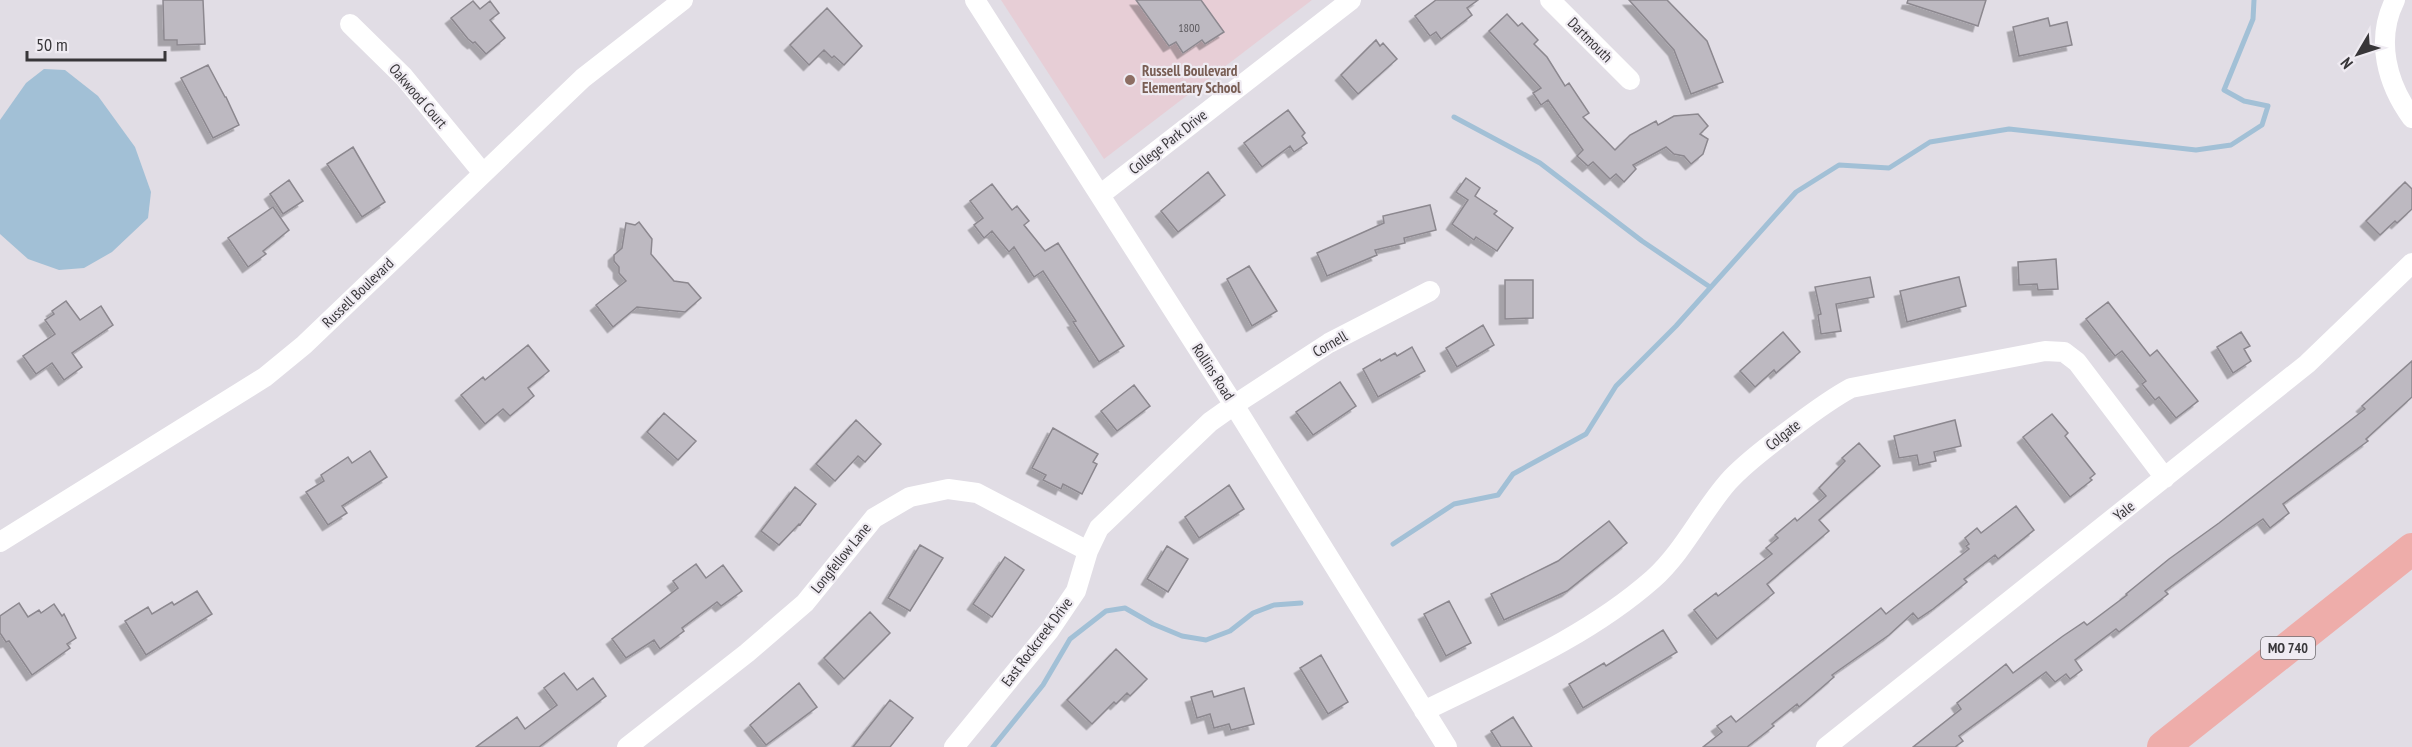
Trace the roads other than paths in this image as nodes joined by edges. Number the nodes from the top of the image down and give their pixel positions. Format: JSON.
{"nodes":[{"id":1,"x":682,"y":0,"type":"edge"},
{"id":2,"x":975,"y":0,"type":"edge"},
{"id":3,"x":1351,"y":0,"type":"edge"},
{"id":4,"x":1550,"y":0,"type":"edge"},
{"id":5,"x":2395,"y":0,"type":"edge"},
{"id":6,"x":350,"y":24,"type":"dead end"},
{"id":7,"x":1630,"y":80,"type":"dead end"},
{"id":8,"x":2412,"y":118,"type":"edge"},
{"id":9,"x":482,"y":172,"type":"junction"},
{"id":10,"x":1100,"y":195,"type":"junction"},
{"id":11,"x":2412,"y":263,"type":"edge"},
{"id":12,"x":1430,"y":291,"type":"dead end"},
{"id":13,"x":1234,"y":405,"type":"junction"},
{"id":14,"x":2165,"y":478,"type":"junction"},
{"id":15,"x":0,"y":542,"type":"edge"},
{"id":16,"x":2412,"y":549,"type":"edge"},
{"id":17,"x":1088,"y":550,"type":"junction"},
{"id":18,"x":1424,"y":711,"type":"junction"},
{"id":19,"x":627,"y":747,"type":"edge"},
{"id":20,"x":954,"y":747,"type":"edge"},
{"id":21,"x":1447,"y":747,"type":"edge"},
{"id":22,"x":1826,"y":747,"type":"edge"},
{"id":23,"x":2163,"y":747,"type":"edge"}],
"edges":[{"from":1,"to":9,"type":"street","name":"Russell Boulevard"},
{"from":2,"to":10,"type":"street","name":"Rollins Road"},
{"from":3,"to":10,"type":"street","name":"College Park Drive"},
{"from":4,"to":7,"type":"street","name":"Dartmouth"},
{"from":5,"to":8,"type":"street"},
{"from":6,"to":9,"type":"street","name":"Oakwood Court"},
{"from":9,"to":15,"type":"street","name":"Russell Boulevard"},
{"from":10,"to":13,"type":"street","name":"Rollins Road"},
{"from":11,"to":14,"type":"street","name":"Yale"},
{"from":12,"to":13,"type":"street","name":"Cornell"},
{"from":13,"to":17,"type":"street","name":"East Rockcreek Drive"},
{"from":13,"to":18,"type":"street","name":"Rollins Road"},
{"from":14,"to":18,"type":"street","name":"Colgate"},
{"from":14,"to":22,"type":"street","name":"Yale"},
{"from":16,"to":23,"type":"main road","number":"MO 740"},
{"from":17,"to":19,"type":"street","name":"Longfellow Lane"},
{"from":17,"to":20,"type":"street","name":"East Rockcreek Drive"},
{"from":18,"to":21,"type":"street","name":"Rollins Road"}]}
